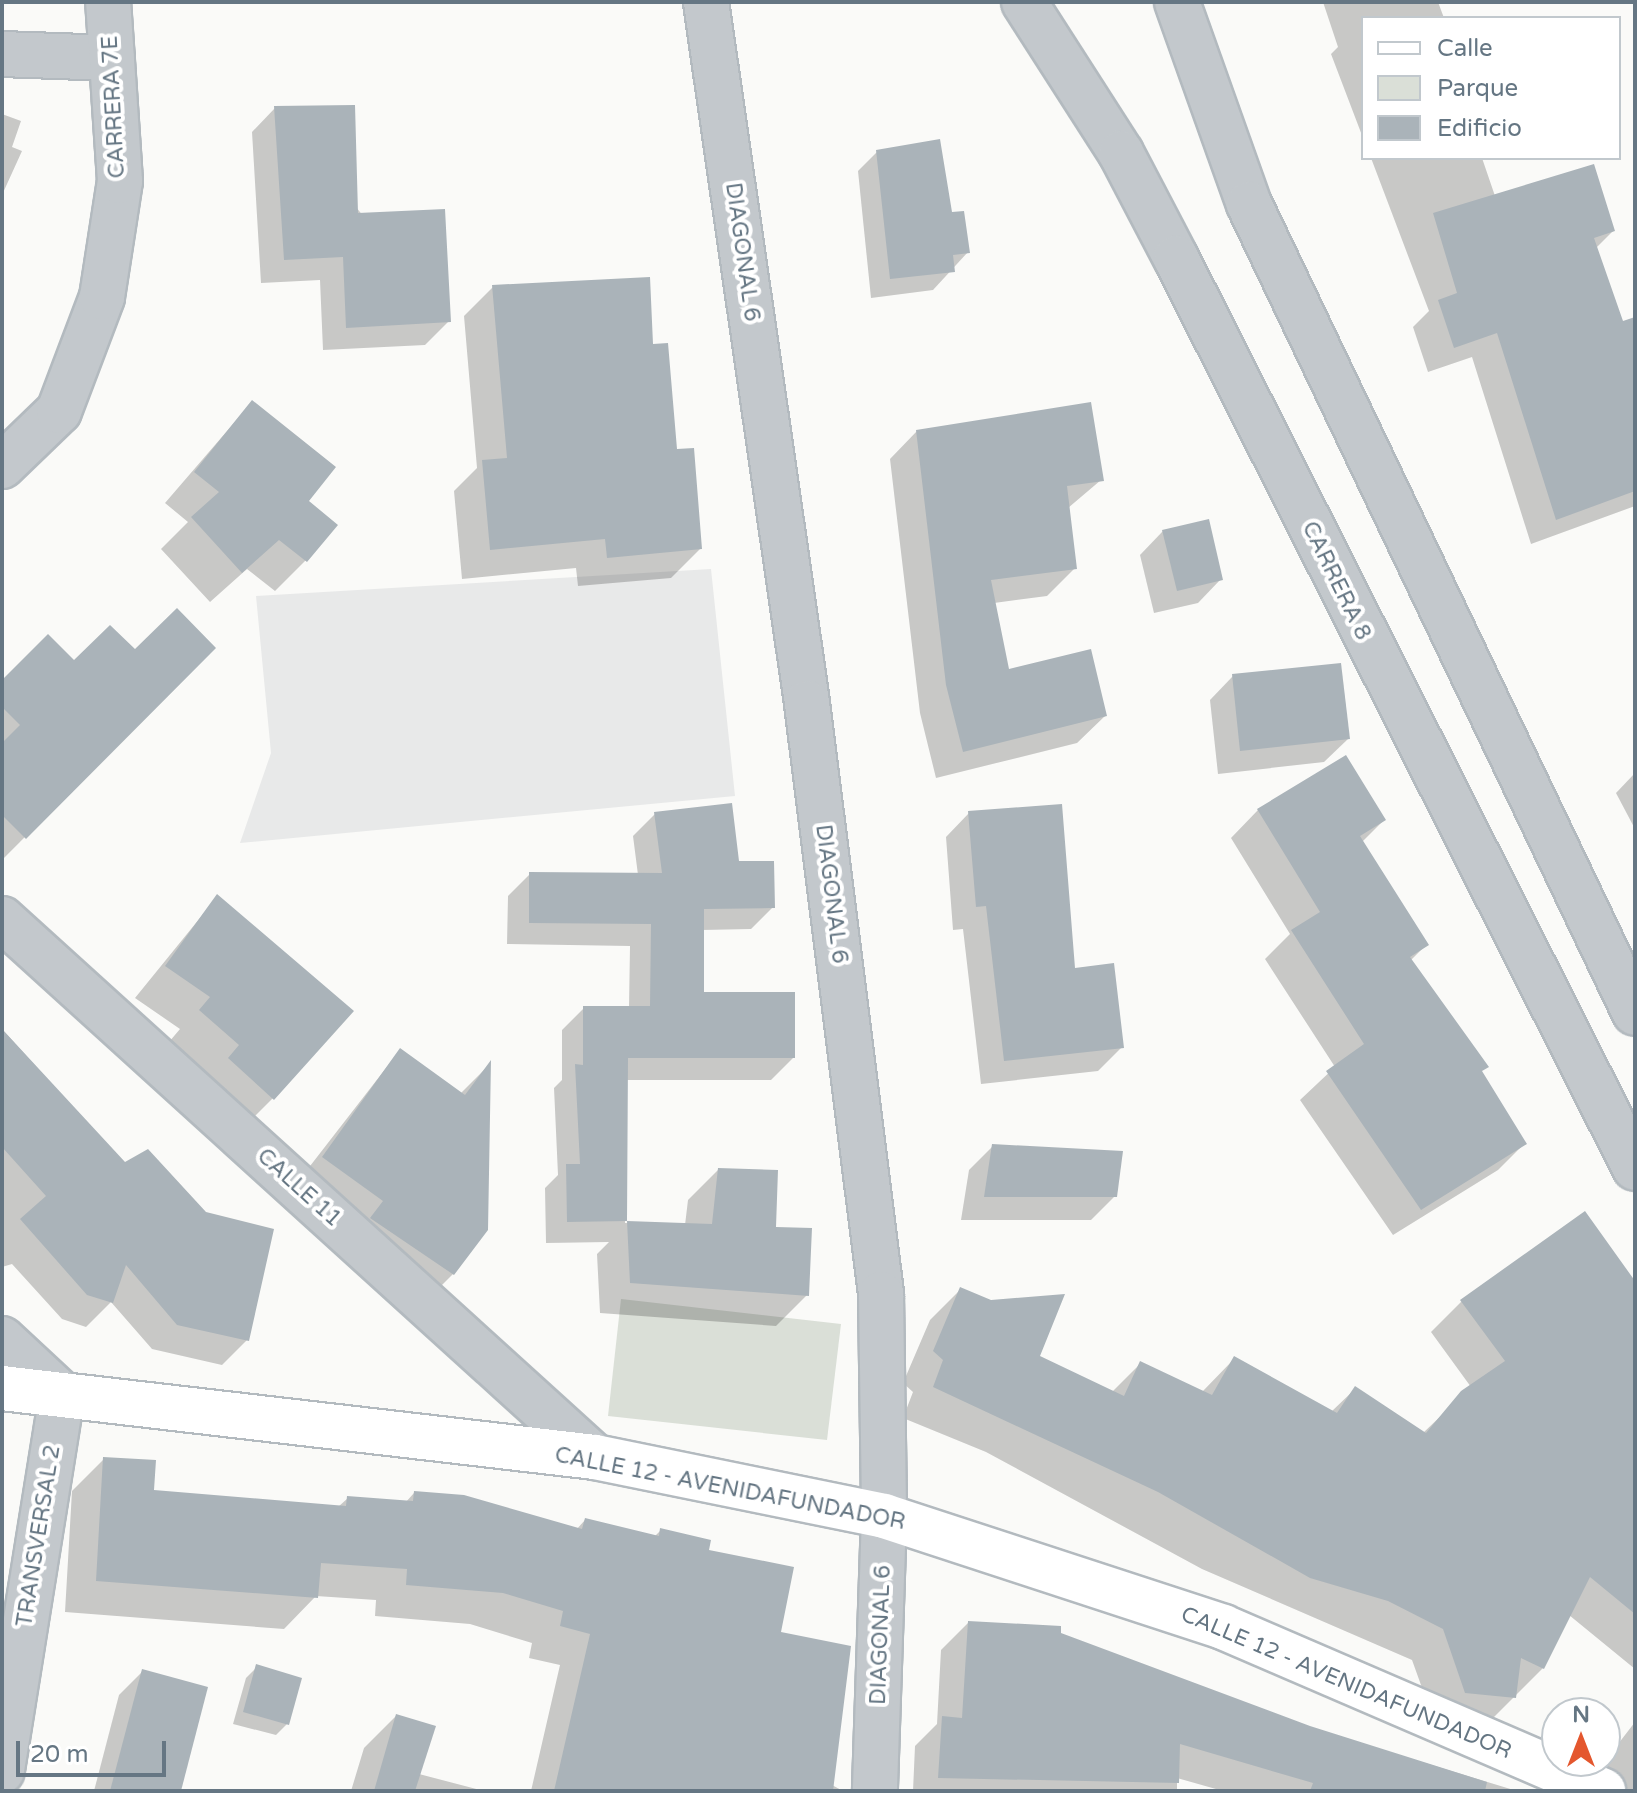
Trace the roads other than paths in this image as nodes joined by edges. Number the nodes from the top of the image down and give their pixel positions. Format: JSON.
{"nodes":[{"id":1,"x":108,"y":2,"type":"edge"},
{"id":2,"x":706,"y":2,"type":"edge"},
{"id":3,"x":1024,"y":2,"type":"edge"},
{"id":4,"x":1177,"y":2,"type":"edge"},
{"id":5,"x":2,"y":54,"type":"edge"},
{"id":6,"x":112,"y":58,"type":"junction"},
{"id":7,"x":2,"y":466,"type":"edge"},
{"id":8,"x":2,"y":919,"type":"edge"},
{"id":9,"x":1635,"y":1013,"type":"edge"},
{"id":10,"x":1635,"y":1168,"type":"edge"},
{"id":11,"x":2,"y":1339,"type":"edge"},
{"id":12,"x":2,"y":1388,"type":"edge"},
{"id":13,"x":62,"y":1395,"type":"junction"},
{"id":14,"x":595,"y":1457,"type":"junction"},
{"id":15,"x":884,"y":1516,"type":"junction"},
{"id":16,"x":2,"y":1771,"type":"edge"},
{"id":17,"x":875,"y":1791,"type":"edge"},
{"id":18,"x":1603,"y":1791,"type":"edge"}],
"edges":[{"from":1,"to":6,"type":"street","name":"CARRERA 7E"},
{"from":2,"to":15,"type":"street","name":"DIAGONAL 6"},
{"from":3,"to":10,"type":"street","name":"CARRERA 8"},
{"from":4,"to":9,"type":"street"},
{"from":5,"to":6,"type":"street"},
{"from":6,"to":7,"type":"street","name":"CARRERA 7E"},
{"from":8,"to":14,"type":"street","name":"CALLE 11"},
{"from":11,"to":13,"type":"street"},
{"from":12,"to":13,"type":"street","name":"CALLE 12 - AVENIDAFUNDADOR"},
{"from":13,"to":14,"type":"street","name":"CALLE 12 - AVENIDAFUNDADOR"},
{"from":13,"to":16,"type":"street","name":"TRANSVERSAL 2"},
{"from":14,"to":15,"type":"street","name":"CALLE 12 - AVENIDAFUNDADOR"},
{"from":15,"to":17,"type":"street","name":"DIAGONAL 6"},
{"from":15,"to":18,"type":"street","name":"CALLE 12 - AVENIDAFUNDADOR"}]}
